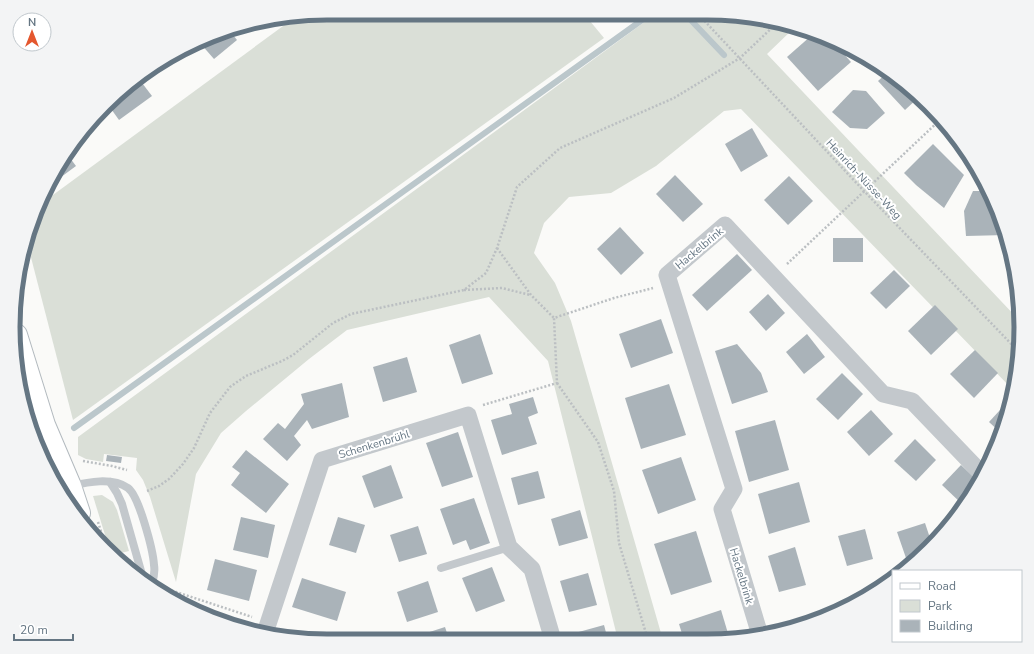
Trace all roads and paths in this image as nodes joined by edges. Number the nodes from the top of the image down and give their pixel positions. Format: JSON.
{"nodes":[{"id":1,"x":704,"y":20,"type":"edge"},
{"id":2,"x":773,"y":27,"type":"edge"},
{"id":3,"x":740,"y":58,"type":"junction"},
{"id":4,"x":936,"y":123,"type":"edge"},
{"id":5,"x":864,"y":191,"type":"junction"},
{"id":6,"x":497,"y":248,"type":"junction"},
{"id":7,"x":773,"y":277,"type":"junction"},
{"id":8,"x":670,"y":283,"type":"junction"},
{"id":9,"x":464,"y":290,"type":"junction"},
{"id":10,"x":531,"y":295,"type":"junction"},
{"id":11,"x":554,"y":318,"type":"junction"},
{"id":12,"x":1013,"y":346,"type":"edge"},
{"id":13,"x":22,"y":353,"type":"edge"},
{"id":14,"x":557,"y":383,"type":"junction"},
{"id":15,"x":468,"y":415,"type":"junction"},
{"id":16,"x":978,"y":470,"type":"edge"},
{"id":17,"x":58,"y":474,"type":"edge"},
{"id":18,"x":110,"y":482,"type":"junction"},
{"id":19,"x":64,"y":485,"type":"edge"},
{"id":20,"x":143,"y":493,"type":"dead end"},
{"id":21,"x":509,"y":547,"type":"junction"},
{"id":22,"x":441,"y":568,"type":"dead end"},
{"id":23,"x":141,"y":572,"type":"edge"},
{"id":24,"x":153,"y":580,"type":"edge"},
{"id":25,"x":167,"y":589,"type":"edge"},
{"id":26,"x":267,"y":628,"type":"edge"},
{"id":27,"x":758,"y":629,"type":"edge"},
{"id":28,"x":551,"y":634,"type":"edge"},
{"id":29,"x":646,"y":634,"type":"edge"}],
"edges":[{"from":1,"to":3,"type":"path","name":"Heinrich-Nüsse-Weg"},
{"from":2,"to":3,"type":"path"},
{"from":3,"to":5,"type":"path","name":"Heinrich-Nüsse-Weg"},
{"from":3,"to":6,"type":"path"},
{"from":4,"to":5,"type":"path"},
{"from":5,"to":7,"type":"path"},
{"from":5,"to":12,"type":"path","name":"Heinrich-Nüsse-Weg"},
{"from":6,"to":9,"type":"path"},
{"from":6,"to":10,"type":"path"},
{"from":7,"to":8,"type":"street","name":"Hackelbrink"},
{"from":7,"to":16,"type":"street","name":"Hackelbrink"},
{"from":8,"to":11,"type":"path"},
{"from":8,"to":27,"type":"street","name":"Hackelbrink"},
{"from":9,"to":10,"type":"path"},
{"from":9,"to":20,"type":"path"},
{"from":10,"to":11,"type":"path"},
{"from":11,"to":14,"type":"path"},
{"from":13,"to":17,"type":"main road"},
{"from":14,"to":15,"type":"path"},
{"from":14,"to":29,"type":"path"},
{"from":15,"to":21,"type":"street"},
{"from":15,"to":26,"type":"street","name":"Schenkenbrühl"},
{"from":18,"to":19,"type":"lane"},
{"from":18,"to":23,"type":"lane"},
{"from":18,"to":24,"type":"lane"},
{"from":21,"to":22,"type":"lane"},
{"from":21,"to":28,"type":"street"},
{"from":25,"to":26,"type":"path"}]}
